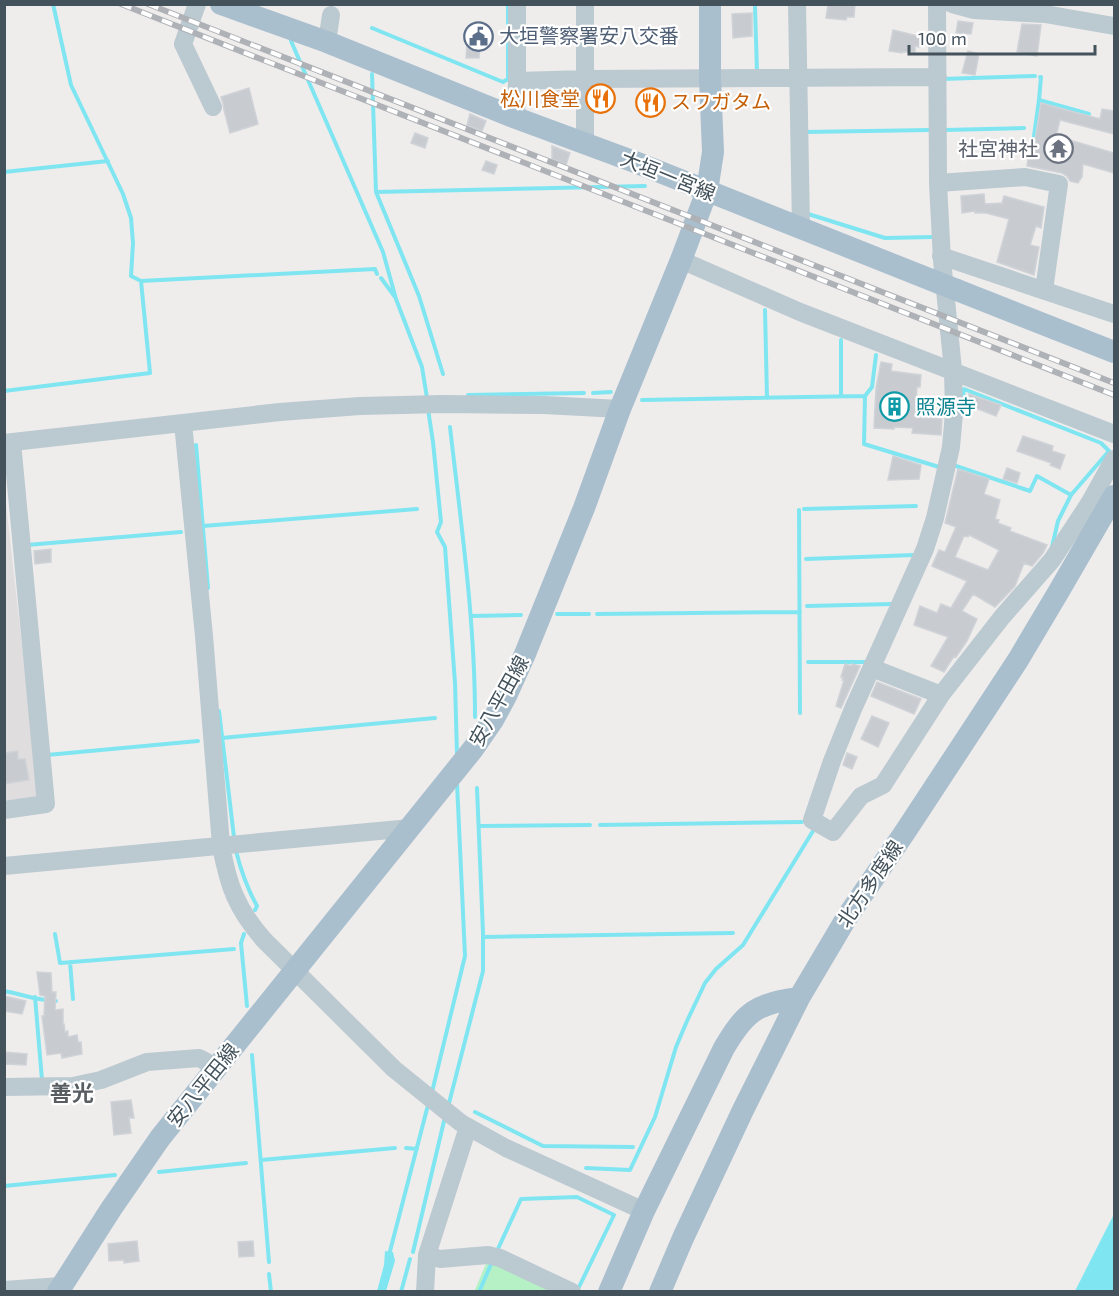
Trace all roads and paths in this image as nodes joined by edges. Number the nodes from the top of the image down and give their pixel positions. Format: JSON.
{"nodes":[{"id":1,"x":197,"y":4,"type":"edge"},
{"id":2,"x":221,"y":4,"type":"edge"},
{"id":3,"x":517,"y":4,"type":"edge"},
{"id":4,"x":585,"y":4,"type":"edge"},
{"id":5,"x":710,"y":4,"type":"edge"},
{"id":6,"x":797,"y":4,"type":"edge"},
{"id":7,"x":937,"y":4,"type":"edge"},
{"id":8,"x":952,"y":4,"type":"edge"},
{"id":9,"x":331,"y":8,"type":"edge"},
{"id":10,"x":1046,"y":9,"type":"edge"},
{"id":11,"x":1114,"y":26,"type":"edge"},
{"id":12,"x":327,"y":42,"type":"junction"},
{"id":13,"x":938,"y":77,"type":"junction"},
{"id":14,"x":586,"y":79,"type":"junction"},
{"id":15,"x":710,"y":79,"type":"junction"},
{"id":16,"x":798,"y":79,"type":"junction"},
{"id":17,"x":518,"y":81,"type":"junction"},
{"id":18,"x":213,"y":107,"type":"dead end"},
{"id":19,"x":516,"y":118,"type":"junction"},
{"id":20,"x":585,"y":143,"type":"junction"},
{"id":21,"x":938,"y":183,"type":"junction"},
{"id":22,"x":706,"y":191,"type":"junction"},
{"id":23,"x":801,"y":228,"type":"junction"},
{"id":24,"x":941,"y":256,"type":"junction"},
{"id":25,"x":681,"y":260,"type":"junction"},
{"id":26,"x":1044,"y":290,"type":"junction"},
{"id":27,"x":1114,"y":314,"type":"edge"},
{"id":28,"x":1114,"y":352,"type":"edge"},
{"id":29,"x":953,"y":370,"type":"junction"},
{"id":30,"x":620,"y":409,"type":"junction"},
{"id":31,"x":183,"y":423,"type":"junction"},
{"id":32,"x":1114,"y":434,"type":"edge"},
{"id":33,"x":8,"y":443,"type":"edge"},
{"id":34,"x":1114,"y":459,"type":"edge"},
{"id":35,"x":1114,"y":496,"type":"edge"},
{"id":36,"x":872,"y":668,"type":"junction"},
{"id":37,"x":941,"y":695,"type":"junction"},
{"id":38,"x":4,"y":810,"type":"edge"},
{"id":39,"x":411,"y":828,"type":"junction"},
{"id":40,"x":221,"y":845,"type":"junction"},
{"id":41,"x":4,"y":866,"type":"edge"},
{"id":42,"x":295,"y":970,"type":"junction"},
{"id":43,"x":799,"y":998,"type":"junction"},
{"id":44,"x":216,"y":1067,"type":"junction"},
{"id":45,"x":4,"y":1087,"type":"edge"},
{"id":46,"x":461,"y":1122,"type":"junction"},
{"id":47,"x":644,"y":1211,"type":"junction"},
{"id":48,"x":428,"y":1255,"type":"junction"},
{"id":49,"x":60,"y":1288,"type":"edge"},
{"id":50,"x":4,"y":1290,"type":"edge"},
{"id":51,"x":425,"y":1292,"type":"edge"},
{"id":52,"x":572,"y":1292,"type":"edge"},
{"id":53,"x":609,"y":1292,"type":"edge"},
{"id":54,"x":660,"y":1292,"type":"edge"}],
"edges":[{"from":1,"to":18,"type":"street"},
{"from":2,"to":12,"type":"main road","name":"大垣一宮線"},
{"from":3,"to":17,"type":"street"},
{"from":4,"to":14,"type":"street"},
{"from":5,"to":15,"type":"main road","name":"安八平田線"},
{"from":6,"to":16,"type":"street"},
{"from":7,"to":13,"type":"street"},
{"from":8,"to":10,"type":"street"},
{"from":9,"to":12,"type":"street"},
{"from":10,"to":11,"type":"street"},
{"from":12,"to":19,"type":"main road","name":"大垣一宮線"},
{"from":13,"to":16,"type":"street"},
{"from":13,"to":21,"type":"street"},
{"from":14,"to":15,"type":"street"},
{"from":14,"to":17,"type":"street"},
{"from":14,"to":20,"type":"street"},
{"from":15,"to":16,"type":"street"},
{"from":15,"to":22,"type":"main road","name":"安八平田線"},
{"from":16,"to":23,"type":"street"},
{"from":17,"to":19,"type":"street"},
{"from":19,"to":20,"type":"main road","name":"大垣一宮線"},
{"from":20,"to":22,"type":"main road","name":"大垣一宮線"},
{"from":21,"to":24,"type":"street"},
{"from":21,"to":26,"type":"street"},
{"from":22,"to":23,"type":"main road","name":"大垣一宮線"},
{"from":22,"to":25,"type":"main road","name":"安八平田線"},
{"from":23,"to":28,"type":"main road","name":"大垣一宮線"},
{"from":24,"to":26,"type":"street"},
{"from":24,"to":29,"type":"street"},
{"from":25,"to":29,"type":"street"},
{"from":25,"to":30,"type":"main road","name":"安八平田線"},
{"from":26,"to":27,"type":"street"},
{"from":29,"to":32,"type":"street"},
{"from":29,"to":36,"type":"street"},
{"from":30,"to":31,"type":"street"},
{"from":30,"to":39,"type":"main road","name":"安八平田線"},
{"from":31,"to":33,"type":"street"},
{"from":31,"to":40,"type":"street"},
{"from":33,"to":38,"type":"street"},
{"from":34,"to":37,"type":"street"},
{"from":35,"to":43,"type":"main road","name":"北方多度線"},
{"from":36,"to":37,"type":"street"},
{"from":36,"to":37,"type":"street"},
{"from":39,"to":40,"type":"street"},
{"from":39,"to":42,"type":"main road","name":"安八平田線"},
{"from":40,"to":41,"type":"street"},
{"from":40,"to":42,"type":"street"},
{"from":42,"to":44,"type":"main road","name":"安八平田線"},
{"from":42,"to":46,"type":"street"},
{"from":43,"to":47,"type":"main road"},
{"from":43,"to":54,"type":"main road","name":"北方多度線"},
{"from":44,"to":45,"type":"street"},
{"from":44,"to":49,"type":"main road","name":"安八平田線"},
{"from":46,"to":47,"type":"street"},
{"from":46,"to":48,"type":"street"},
{"from":47,"to":53,"type":"main road"},
{"from":48,"to":51,"type":"street"},
{"from":48,"to":52,"type":"street"},
{"from":49,"to":50,"type":"street"}]}
